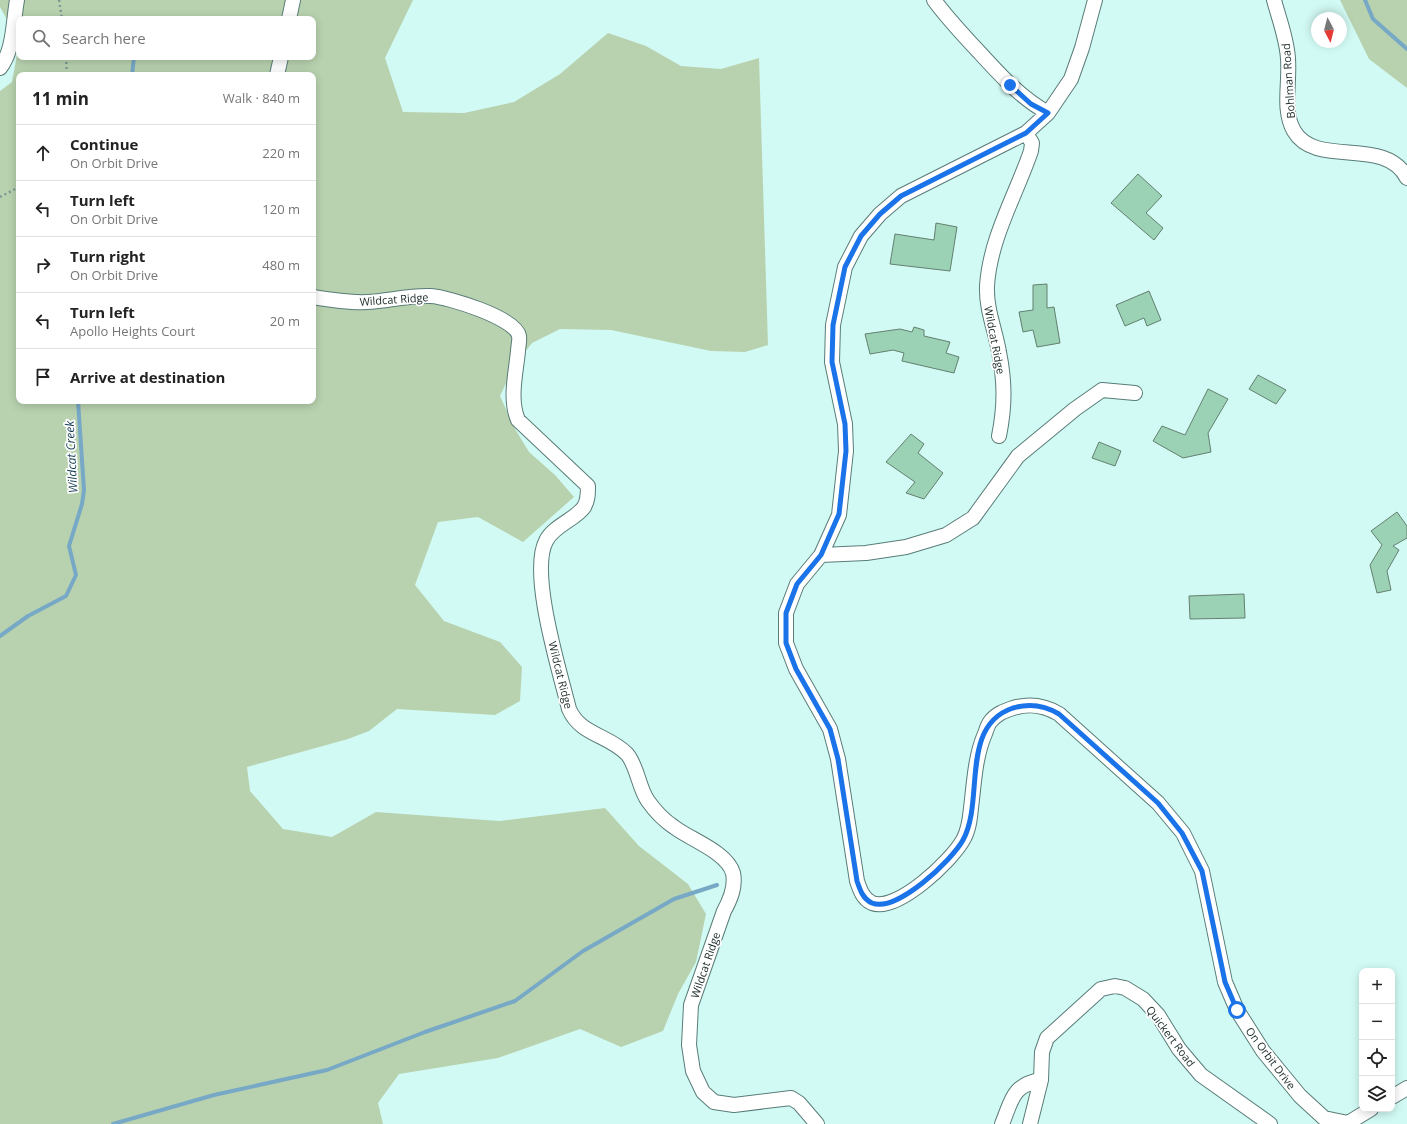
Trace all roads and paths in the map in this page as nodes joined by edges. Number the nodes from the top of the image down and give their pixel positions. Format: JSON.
{"nodes":[{"id":1,"x":17,"y":0,"type":"edge"},
{"id":2,"x":59,"y":0,"type":"edge"},
{"id":3,"x":293,"y":0,"type":"edge"},
{"id":4,"x":934,"y":0,"type":"edge"},
{"id":5,"x":1095,"y":0,"type":"edge"},
{"id":6,"x":1274,"y":0,"type":"edge"},
{"id":7,"x":62,"y":16,"type":"edge"},
{"id":8,"x":290,"y":16,"type":"edge"},
{"id":9,"x":66,"y":60,"type":"edge"},
{"id":10,"x":280,"y":60,"type":"edge"},
{"id":11,"x":0,"y":68,"type":"edge"},
{"id":12,"x":68,"y":72,"type":"edge"},
{"id":13,"x":278,"y":72,"type":"edge"},
{"id":14,"x":1048,"y":113,"type":"junction"},
{"id":15,"x":1026,"y":133,"type":"junction"},
{"id":16,"x":1407,"y":178,"type":"edge"},
{"id":17,"x":16,"y":189,"type":"edge"},
{"id":18,"x":0,"y":197,"type":"edge"},
{"id":19,"x":316,"y":297,"type":"edge"},
{"id":20,"x":1135,"y":393,"type":"dead end"},
{"id":21,"x":999,"y":436,"type":"dead end"},
{"id":22,"x":821,"y":555,"type":"junction"},
{"id":23,"x":1041,"y":1080,"type":"junction"},
{"id":24,"x":1407,"y":1088,"type":"edge"},
{"id":25,"x":1395,"y":1095,"type":"edge"},
{"id":26,"x":1366,"y":1112,"type":"edge"},
{"id":27,"x":1342,"y":1123,"type":"edge"},
{"id":28,"x":818,"y":1124,"type":"edge"},
{"id":29,"x":1002,"y":1124,"type":"edge"},
{"id":30,"x":1030,"y":1124,"type":"edge"},
{"id":31,"x":1270,"y":1124,"type":"edge"}],
"edges":[{"from":1,"to":11,"type":"street"},
{"from":2,"to":7,"type":"path"},
{"from":3,"to":8,"type":"street"},
{"from":4,"to":14,"type":"street"},
{"from":5,"to":14,"type":"street","name":"On Orbit Drive"},
{"from":6,"to":16,"type":"street","name":"Bohlman Road"},
{"from":9,"to":12,"type":"path"},
{"from":10,"to":13,"type":"street"},
{"from":14,"to":15,"type":"street","name":"On Orbit Drive"},
{"from":15,"to":21,"type":"street","name":"Wildcat Ridge"},
{"from":15,"to":22,"type":"street","name":"On Orbit Drive"},
{"from":17,"to":18,"type":"path"},
{"from":19,"to":28,"type":"street","name":"Wildcat Ridge"},
{"from":20,"to":22,"type":"street"},
{"from":22,"to":27,"type":"street","name":"On Orbit Drive"},
{"from":23,"to":29,"type":"street"},
{"from":23,"to":30,"type":"street","name":"Quickert Road"},
{"from":23,"to":31,"type":"street","name":"Quickert Road"},
{"from":24,"to":25,"type":"street"},
{"from":26,"to":27,"type":"street","name":"On Orbit Drive"}]}
